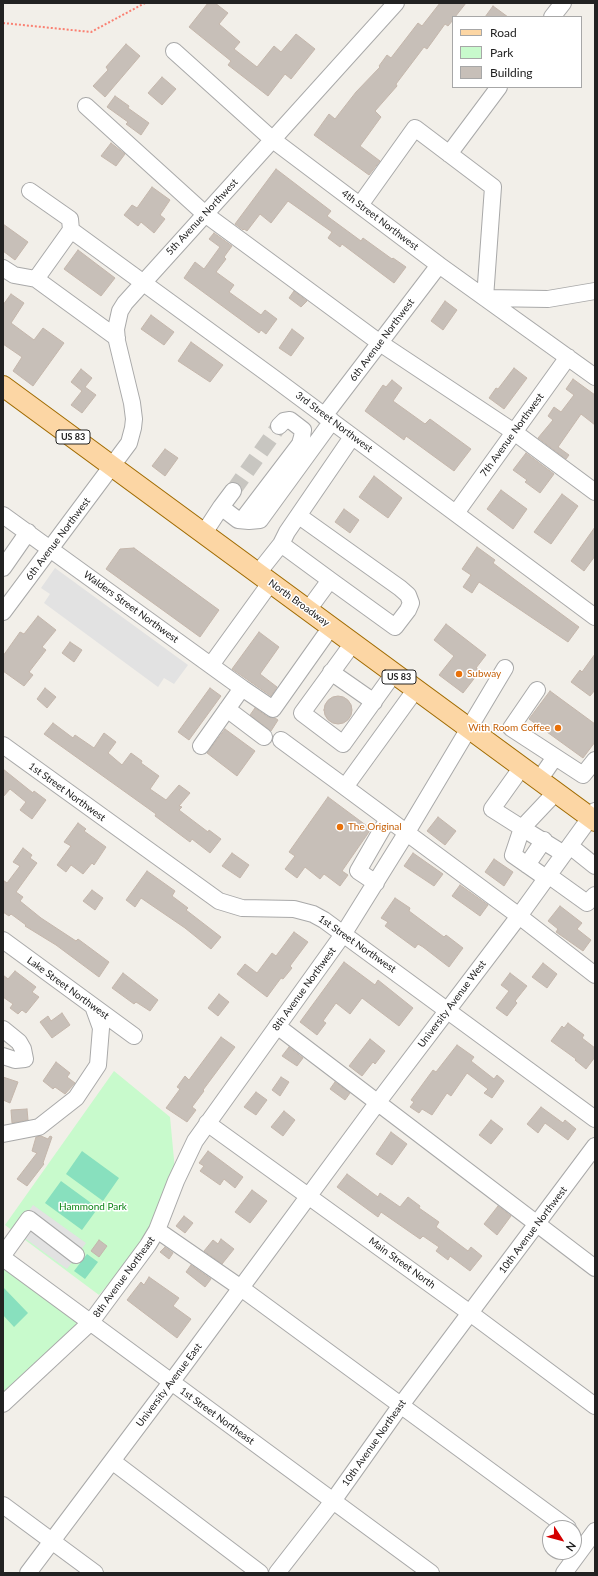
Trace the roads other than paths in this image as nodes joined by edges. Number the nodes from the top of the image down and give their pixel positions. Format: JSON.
{"nodes":[{"id":1,"x":396,"y":3,"type":"edge"},
{"id":2,"x":562,"y":3,"type":"edge"},
{"id":3,"x":553,"y":16,"type":"edge"},
{"id":4,"x":174,"y":51,"type":"dead end"},
{"id":5,"x":499,"y":88,"type":"edge"},
{"id":6,"x":86,"y":106,"type":"dead end"},
{"id":7,"x":273,"y":140,"type":"junction"},
{"id":8,"x":449,"y":154,"type":"junction"},
{"id":9,"x":30,"y":191,"type":"dead end"},
{"id":10,"x":360,"y":204,"type":"junction"},
{"id":11,"x":205,"y":214,"type":"junction"},
{"id":12,"x":71,"y":230,"type":"junction"},
{"id":13,"x":439,"y":265,"type":"junction"},
{"id":14,"x":3,"y":268,"type":"edge"},
{"id":15,"x":36,"y":279,"type":"junction"},
{"id":16,"x":142,"y":282,"type":"junction"},
{"id":17,"x":595,"y":291,"type":"edge"},
{"id":18,"x":485,"y":298,"type":"junction"},
{"id":19,"x":117,"y":338,"type":"junction"},
{"id":20,"x":380,"y":343,"type":"junction"},
{"id":21,"x":568,"y":357,"type":"junction"},
{"id":22,"x":595,"y":376,"type":"edge"},
{"id":23,"x":3,"y":386,"type":"edge"},
{"id":24,"x":328,"y":419,"type":"junction"},
{"id":25,"x":279,"y":426,"type":"dead end"},
{"id":26,"x":514,"y":432,"type":"junction"},
{"id":27,"x":352,"y":437,"type":"junction"},
{"id":28,"x":113,"y":467,"type":"junction"},
{"id":29,"x":233,"y":491,"type":"tunnel mouth"},
{"id":30,"x":595,"y":492,"type":"edge"},
{"id":31,"x":221,"y":507,"type":"junction"},
{"id":32,"x":456,"y":513,"type":"junction"},
{"id":33,"x":3,"y":515,"type":"edge"},
{"id":34,"x":299,"y":516,"type":"junction"},
{"id":35,"x":244,"y":520,"type":"junction"},
{"id":36,"x":28,"y":532,"type":"junction"},
{"id":37,"x":204,"y":533,"type":"junction"},
{"id":38,"x":281,"y":544,"type":"junction"},
{"id":39,"x":51,"y":549,"type":"junction"},
{"id":40,"x":3,"y":568,"type":"edge"},
{"id":41,"x":265,"y":578,"type":"junction"},
{"id":42,"x":330,"y":580,"type":"junction"},
{"id":43,"x":308,"y":610,"type":"junction"},
{"id":44,"x":3,"y":612,"type":"edge"},
{"id":45,"x":595,"y":617,"type":"edge"},
{"id":46,"x":331,"y":627,"type":"junction"},
{"id":47,"x":353,"y":643,"type":"junction"},
{"id":48,"x":211,"y":665,"type":"junction"},
{"id":49,"x":505,"y":668,"type":"dead end"},
{"id":50,"x":331,"y":672,"type":"junction"},
{"id":51,"x":394,"y":673,"type":"junction"},
{"id":52,"x":242,"y":688,"type":"junction"},
{"id":53,"x":416,"y":689,"type":"junction"},
{"id":54,"x":537,"y":690,"type":"dead end"},
{"id":55,"x":374,"y":702,"type":"junction"},
{"id":56,"x":227,"y":710,"type":"junction"},
{"id":57,"x":468,"y":727,"type":"junction"},
{"id":58,"x":511,"y":728,"type":"junction"},
{"id":59,"x":264,"y":737,"type":"dead end"},
{"id":60,"x":281,"y":740,"type":"dead end"},
{"id":61,"x":3,"y":745,"type":"edge"},
{"id":62,"x":201,"y":746,"type":"dead end"},
{"id":63,"x":498,"y":750,"type":"junction"},
{"id":64,"x":555,"y":757,"type":"junction"},
{"id":65,"x":595,"y":760,"type":"edge"},
{"id":66,"x":522,"y":767,"type":"junction"},
{"id":67,"x":539,"y":780,"type":"junction"},
{"id":68,"x":345,"y":787,"type":"junction"},
{"id":69,"x":556,"y":792,"type":"junction"},
{"id":70,"x":593,"y":817,"type":"edge"},
{"id":71,"x":388,"y":819,"type":"junction"},
{"id":72,"x":522,"y":828,"type":"junction"},
{"id":73,"x":407,"y":832,"type":"junction"},
{"id":74,"x":544,"y":840,"type":"junction"},
{"id":75,"x":567,"y":850,"type":"junction"},
{"id":76,"x":527,"y":865,"type":"junction"},
{"id":77,"x":595,"y":866,"type":"edge"},
{"id":78,"x":547,"y":877,"type":"junction"},
{"id":79,"x":376,"y":883,"type":"junction"},
{"id":80,"x":595,"y":895,"type":"edge"},
{"id":81,"x":519,"y":916,"type":"junction"},
{"id":82,"x":344,"y":933,"type":"junction"},
{"id":83,"x":3,"y":940,"type":"edge"},
{"id":84,"x":595,"y":975,"type":"edge"},
{"id":85,"x":94,"y":1006,"type":"junction"},
{"id":86,"x":448,"y":1010,"type":"junction"},
{"id":87,"x":277,"y":1026,"type":"junction"},
{"id":88,"x":3,"y":1029,"type":"edge"},
{"id":89,"x":134,"y":1036,"type":"dead end"},
{"id":90,"x":3,"y":1056,"type":"edge"},
{"id":91,"x":378,"y":1102,"type":"junction"},
{"id":92,"x":595,"y":1119,"type":"edge"},
{"id":93,"x":207,"y":1123,"type":"junction"},
{"id":94,"x":3,"y":1134,"type":"edge"},
{"id":95,"x":595,"y":1146,"type":"edge"},
{"id":96,"x":309,"y":1196,"type":"junction"},
{"id":97,"x":536,"y":1225,"type":"junction"},
{"id":98,"x":157,"y":1230,"type":"junction"},
{"id":99,"x":76,"y":1254,"type":"dead end"},
{"id":100,"x":3,"y":1255,"type":"edge"},
{"id":101,"x":3,"y":1258,"type":"edge"},
{"id":102,"x":595,"y":1268,"type":"edge"},
{"id":103,"x":241,"y":1288,"type":"junction"},
{"id":104,"x":470,"y":1313,"type":"junction"},
{"id":105,"x":91,"y":1322,"type":"junction"},
{"id":106,"x":171,"y":1383,"type":"junction"},
{"id":107,"x":3,"y":1404,"type":"edge"},
{"id":108,"x":401,"y":1405,"type":"junction"},
{"id":109,"x":595,"y":1406,"type":"edge"},
{"id":110,"x":112,"y":1461,"type":"junction"},
{"id":111,"x":333,"y":1501,"type":"junction"},
{"id":112,"x":3,"y":1505,"type":"edge"},
{"id":113,"x":557,"y":1520,"type":"edge"},
{"id":114,"x":585,"y":1535,"type":"edge"},
{"id":115,"x":52,"y":1542,"type":"junction"},
{"id":116,"x":28,"y":1573,"type":"edge"},
{"id":117,"x":95,"y":1573,"type":"edge"},
{"id":118,"x":260,"y":1573,"type":"edge"},
{"id":119,"x":277,"y":1573,"type":"edge"},
{"id":120,"x":431,"y":1573,"type":"edge"},
{"id":121,"x":564,"y":1573,"type":"edge"}],
"edges":[{"from":1,"to":7,"type":"street","name":"5th Avenue Northwest"},
{"from":2,"to":3,"type":"street"},
{"from":4,"to":7,"type":"street","name":"4th Street Northwest"},
{"from":5,"to":8,"type":"street"},
{"from":6,"to":11,"type":"street"},
{"from":7,"to":10,"type":"street","name":"4th Street Northwest"},
{"from":7,"to":11,"type":"street","name":"5th Avenue Northwest"},
{"from":8,"to":10,"type":"street"},
{"from":8,"to":18,"type":"street"},
{"from":9,"to":12,"type":"street"},
{"from":10,"to":13,"type":"street","name":"4th Street Northwest"},
{"from":11,"to":16,"type":"street","name":"5th Avenue Northwest"},
{"from":11,"to":20,"type":"street"},
{"from":12,"to":15,"type":"street"},
{"from":12,"to":16,"type":"street","name":"3rd Street Northwest"},
{"from":13,"to":18,"type":"street","name":"4th Street Northwest"},
{"from":13,"to":20,"type":"street","name":"6th Avenue Northwest"},
{"from":14,"to":15,"type":"street"},
{"from":15,"to":19,"type":"street"},
{"from":16,"to":19,"type":"street","name":"5th Avenue Northwest"},
{"from":16,"to":24,"type":"street","name":"3rd Street Northwest"},
{"from":17,"to":18,"type":"street"},
{"from":18,"to":21,"type":"street","name":"4th Street Northwest"},
{"from":19,"to":28,"type":"street","name":"5th Avenue Northwest"},
{"from":20,"to":24,"type":"street","name":"6th Avenue Northwest"},
{"from":20,"to":26,"type":"street"},
{"from":21,"to":22,"type":"street","name":"4th Street Northwest"},
{"from":21,"to":26,"type":"street","name":"7th Avenue Northwest"},
{"from":23,"to":28,"type":"main road","name":"North Broadway","number":"US 83"},
{"from":24,"to":27,"type":"street","name":"3rd Street Northwest"},
{"from":24,"to":35,"type":"street","name":"6th Avenue Northwest"},
{"from":25,"to":35,"type":"street"},
{"from":26,"to":30,"type":"street"},
{"from":26,"to":32,"type":"street","name":"7th Avenue Northwest"},
{"from":27,"to":32,"type":"street","name":"3rd Street Northwest"},
{"from":27,"to":34,"type":"street"},
{"from":28,"to":37,"type":"main road","name":"North Broadway","number":"US 83"},
{"from":28,"to":39,"type":"street","name":"6th Avenue Northwest"},
{"from":29,"to":31,"type":"street"},
{"from":31,"to":35,"type":"street"},
{"from":31,"to":37,"type":"street"},
{"from":32,"to":45,"type":"street","name":"3rd Street Northwest"},
{"from":33,"to":36,"type":"street","name":"Walders Street Northwest"},
{"from":34,"to":38,"type":"street"},
{"from":34,"to":42,"type":"street"},
{"from":36,"to":39,"type":"street","name":"Walders Street Northwest"},
{"from":36,"to":40,"type":"street"},
{"from":37,"to":41,"type":"main road","name":"North Broadway","number":"US 83"},
{"from":38,"to":41,"type":"street"},
{"from":38,"to":42,"type":"street"},
{"from":39,"to":44,"type":"street","name":"6th Avenue Northwest"},
{"from":39,"to":48,"type":"street","name":"Walders Street Northwest"},
{"from":41,"to":43,"type":"main road","name":"North Broadway","number":"US 83"},
{"from":41,"to":48,"type":"street"},
{"from":42,"to":43,"type":"street"},
{"from":43,"to":46,"type":"main road","name":"North Broadway","number":"US 83"},
{"from":46,"to":47,"type":"main road","name":"North Broadway","number":"US 83"},
{"from":46,"to":52,"type":"street","name":"Walders Street Northwest"},
{"from":47,"to":50,"type":"street"},
{"from":47,"to":51,"type":"main road","name":"North Broadway","number":"US 83"},
{"from":48,"to":52,"type":"street","name":"Walders Street Northwest"},
{"from":49,"to":57,"type":"street","name":"8th Avenue Northwest"},
{"from":50,"to":55,"type":"street"},
{"from":50,"to":55,"type":"street"},
{"from":51,"to":53,"type":"main road","name":"North Broadway","number":"US 83"},
{"from":51,"to":55,"type":"street"},
{"from":52,"to":56,"type":"street"},
{"from":53,"to":57,"type":"main road","name":"North Broadway","number":"US 83"},
{"from":53,"to":68,"type":"street"},
{"from":54,"to":58,"type":"street"},
{"from":56,"to":59,"type":"street"},
{"from":56,"to":62,"type":"street"},
{"from":57,"to":63,"type":"main road","name":"North Broadway","number":"US 83"},
{"from":57,"to":73,"type":"street","name":"8th Avenue Northwest"},
{"from":58,"to":63,"type":"street"},
{"from":58,"to":64,"type":"street"},
{"from":60,"to":68,"type":"street"},
{"from":61,"to":82,"type":"street","name":"1st Street Northwest"},
{"from":63,"to":66,"type":"main road","name":"North Broadway","number":"US 83"},
{"from":64,"to":65,"type":"street"},
{"from":64,"to":67,"type":"street"},
{"from":66,"to":67,"type":"main road","name":"North Broadway","number":"US 83"},
{"from":66,"to":72,"type":"street"},
{"from":67,"to":69,"type":"main road","name":"North Broadway","number":"US 83"},
{"from":68,"to":71,"type":"street"},
{"from":69,"to":70,"type":"main road","name":"North Broadway","number":"US 83"},
{"from":69,"to":72,"type":"street"},
{"from":70,"to":75,"type":"street","name":"University Avenue West"},
{"from":71,"to":73,"type":"street"},
{"from":71,"to":79,"type":"street"},
{"from":72,"to":74,"type":"street"},
{"from":72,"to":76,"type":"street"},
{"from":73,"to":79,"type":"street","name":"8th Avenue Northwest"},
{"from":73,"to":81,"type":"street"},
{"from":74,"to":75,"type":"street"},
{"from":74,"to":76,"type":"street"},
{"from":75,"to":77,"type":"street"},
{"from":75,"to":78,"type":"street","name":"University Avenue West"},
{"from":76,"to":78,"type":"street"},
{"from":78,"to":80,"type":"street"},
{"from":78,"to":81,"type":"street","name":"University Avenue West"},
{"from":79,"to":82,"type":"street","name":"8th Avenue Northwest"},
{"from":81,"to":84,"type":"street"},
{"from":81,"to":86,"type":"street","name":"University Avenue West"},
{"from":82,"to":86,"type":"street","name":"1st Street Northwest"},
{"from":82,"to":87,"type":"street","name":"8th Avenue Northwest"},
{"from":83,"to":85,"type":"street","name":"Lake Street Northwest"},
{"from":85,"to":89,"type":"street","name":"Lake Street Northwest"},
{"from":85,"to":94,"type":"street"},
{"from":86,"to":91,"type":"street","name":"University Avenue West"},
{"from":86,"to":92,"type":"street","name":"1st Street Northwest"},
{"from":87,"to":91,"type":"street"},
{"from":87,"to":93,"type":"street","name":"8th Avenue Northwest"},
{"from":88,"to":90,"type":"street"},
{"from":91,"to":96,"type":"street","name":"University Avenue West"},
{"from":91,"to":97,"type":"street"},
{"from":93,"to":96,"type":"street","name":"Main Street North"},
{"from":93,"to":98,"type":"street","name":"8th Avenue Northeast"},
{"from":95,"to":97,"type":"street","name":"10th Avenue Northwest"},
{"from":96,"to":103,"type":"street","name":"University Avenue East"},
{"from":96,"to":104,"type":"street","name":"Main Street North"},
{"from":97,"to":102,"type":"street"},
{"from":97,"to":104,"type":"street","name":"10th Avenue Northwest"},
{"from":98,"to":103,"type":"street"},
{"from":98,"to":105,"type":"street","name":"8th Avenue Northeast"},
{"from":99,"to":100,"type":"street"},
{"from":101,"to":105,"type":"street","name":"1st Street Northeast"},
{"from":103,"to":106,"type":"street","name":"University Avenue East"},
{"from":103,"to":108,"type":"street"},
{"from":104,"to":108,"type":"street","name":"10th Avenue Northeast"},
{"from":104,"to":109,"type":"street","name":"Main Street North"},
{"from":105,"to":106,"type":"street","name":"1st Street Northeast"},
{"from":105,"to":107,"type":"street","name":"8th Avenue Northeast"},
{"from":106,"to":110,"type":"street","name":"University Avenue East"},
{"from":106,"to":111,"type":"street","name":"1st Street Northeast"},
{"from":108,"to":111,"type":"street","name":"10th Avenue Northeast"},
{"from":108,"to":113,"type":"street"},
{"from":110,"to":115,"type":"street","name":"University Avenue East"},
{"from":110,"to":118,"type":"street"},
{"from":111,"to":119,"type":"street","name":"10th Avenue Northeast"},
{"from":111,"to":120,"type":"street","name":"1st Street Northeast"},
{"from":112,"to":115,"type":"street"},
{"from":114,"to":121,"type":"street"},
{"from":115,"to":116,"type":"street","name":"University Avenue East"},
{"from":115,"to":117,"type":"street"}]}
